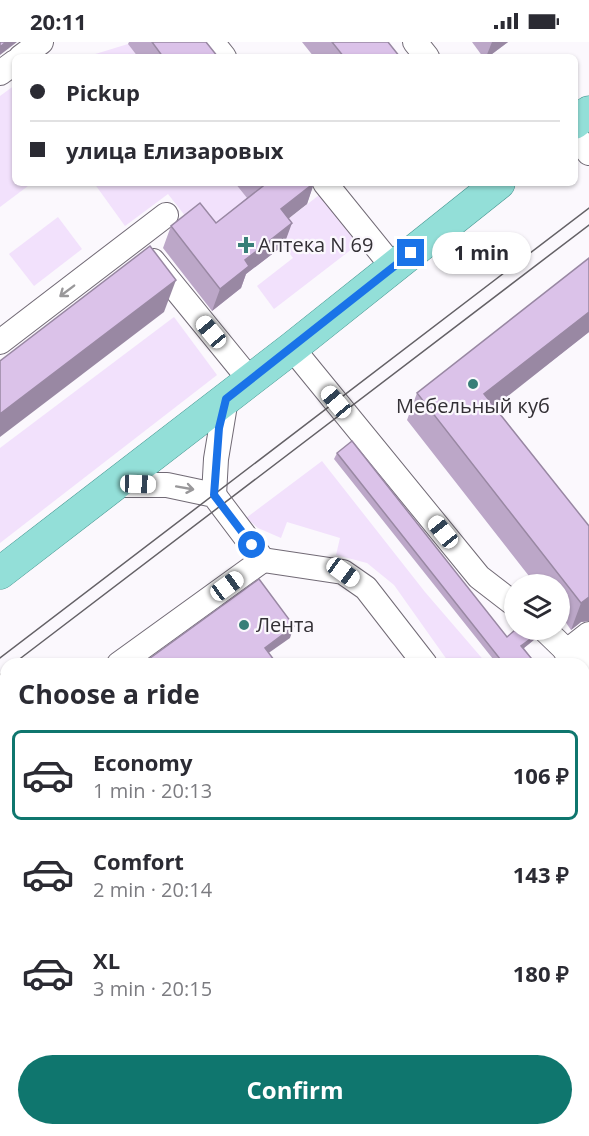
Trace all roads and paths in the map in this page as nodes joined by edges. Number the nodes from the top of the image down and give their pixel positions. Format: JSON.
{"nodes":[{"id":1,"x":41,"y":42,"type":"edge"},
{"id":2,"x":212,"y":42,"type":"edge"},
{"id":3,"x":415,"y":42,"type":"edge"},
{"id":4,"x":25,"y":54,"type":"edge"},
{"id":5,"x":222,"y":54,"type":"edge"},
{"id":6,"x":425,"y":54,"type":"edge"},
{"id":7,"x":578,"y":139,"type":"edge"},
{"id":8,"x":589,"y":153,"type":"edge"},
{"id":9,"x":327,"y":186,"type":"edge"},
{"id":10,"x":495,"y":186,"type":"edge"},
{"id":11,"x":166,"y":215,"type":"dead end"},
{"id":12,"x":134,"y":239,"type":"junction"},
{"id":13,"x":393,"y":267,"type":"junction"},
{"id":14,"x":0,"y":342,"type":"edge"},
{"id":15,"x":292,"y":348,"type":"junction"},
{"id":16,"x":250,"y":380,"type":"junction"},
{"id":17,"x":226,"y":399,"type":"junction"},
{"id":18,"x":114,"y":485,"type":"junction"},
{"id":19,"x":214,"y":495,"type":"junction"},
{"id":20,"x":263,"y":560,"type":"junction"},
{"id":21,"x":0,"y":573,"type":"edge"},
{"id":22,"x":504,"y":596,"type":"edge"},
{"id":23,"x":589,"y":634,"type":"edge"},
{"id":24,"x":555,"y":640,"type":"edge"},
{"id":25,"x":566,"y":652,"type":"junction"},
{"id":26,"x":127,"y":658,"type":"edge"},
{"id":27,"x":420,"y":658,"type":"edge"},
{"id":28,"x":574,"y":658,"type":"edge"}],
"edges":[{"from":1,"to":4,"type":"lane"},
{"from":2,"to":5,"type":"lane"},
{"from":3,"to":6,"type":"lane"},
{"from":7,"to":8,"type":"lane"},
{"from":9,"to":13,"type":"lane"},
{"from":10,"to":13,"type":"main road"},
{"from":11,"to":12,"type":"lane"},
{"from":12,"to":14,"type":"lane","one_way":true},
{"from":12,"to":16,"type":"lane"},
{"from":13,"to":15,"type":"main road"},
{"from":15,"to":16,"type":"main road"},
{"from":15,"to":22,"type":"lane"},
{"from":16,"to":17,"type":"main road"},
{"from":17,"to":18,"type":"main road"},
{"from":17,"to":19,"type":"lane"},
{"from":18,"to":19,"type":"lane","one_way":true},
{"from":18,"to":21,"type":"main road"},
{"from":19,"to":20,"type":"lane"},
{"from":20,"to":26,"type":"lane"},
{"from":20,"to":27,"type":"lane"},
{"from":23,"to":25,"type":"lane"},
{"from":24,"to":25,"type":"lane"},
{"from":25,"to":28,"type":"lane"}]}
